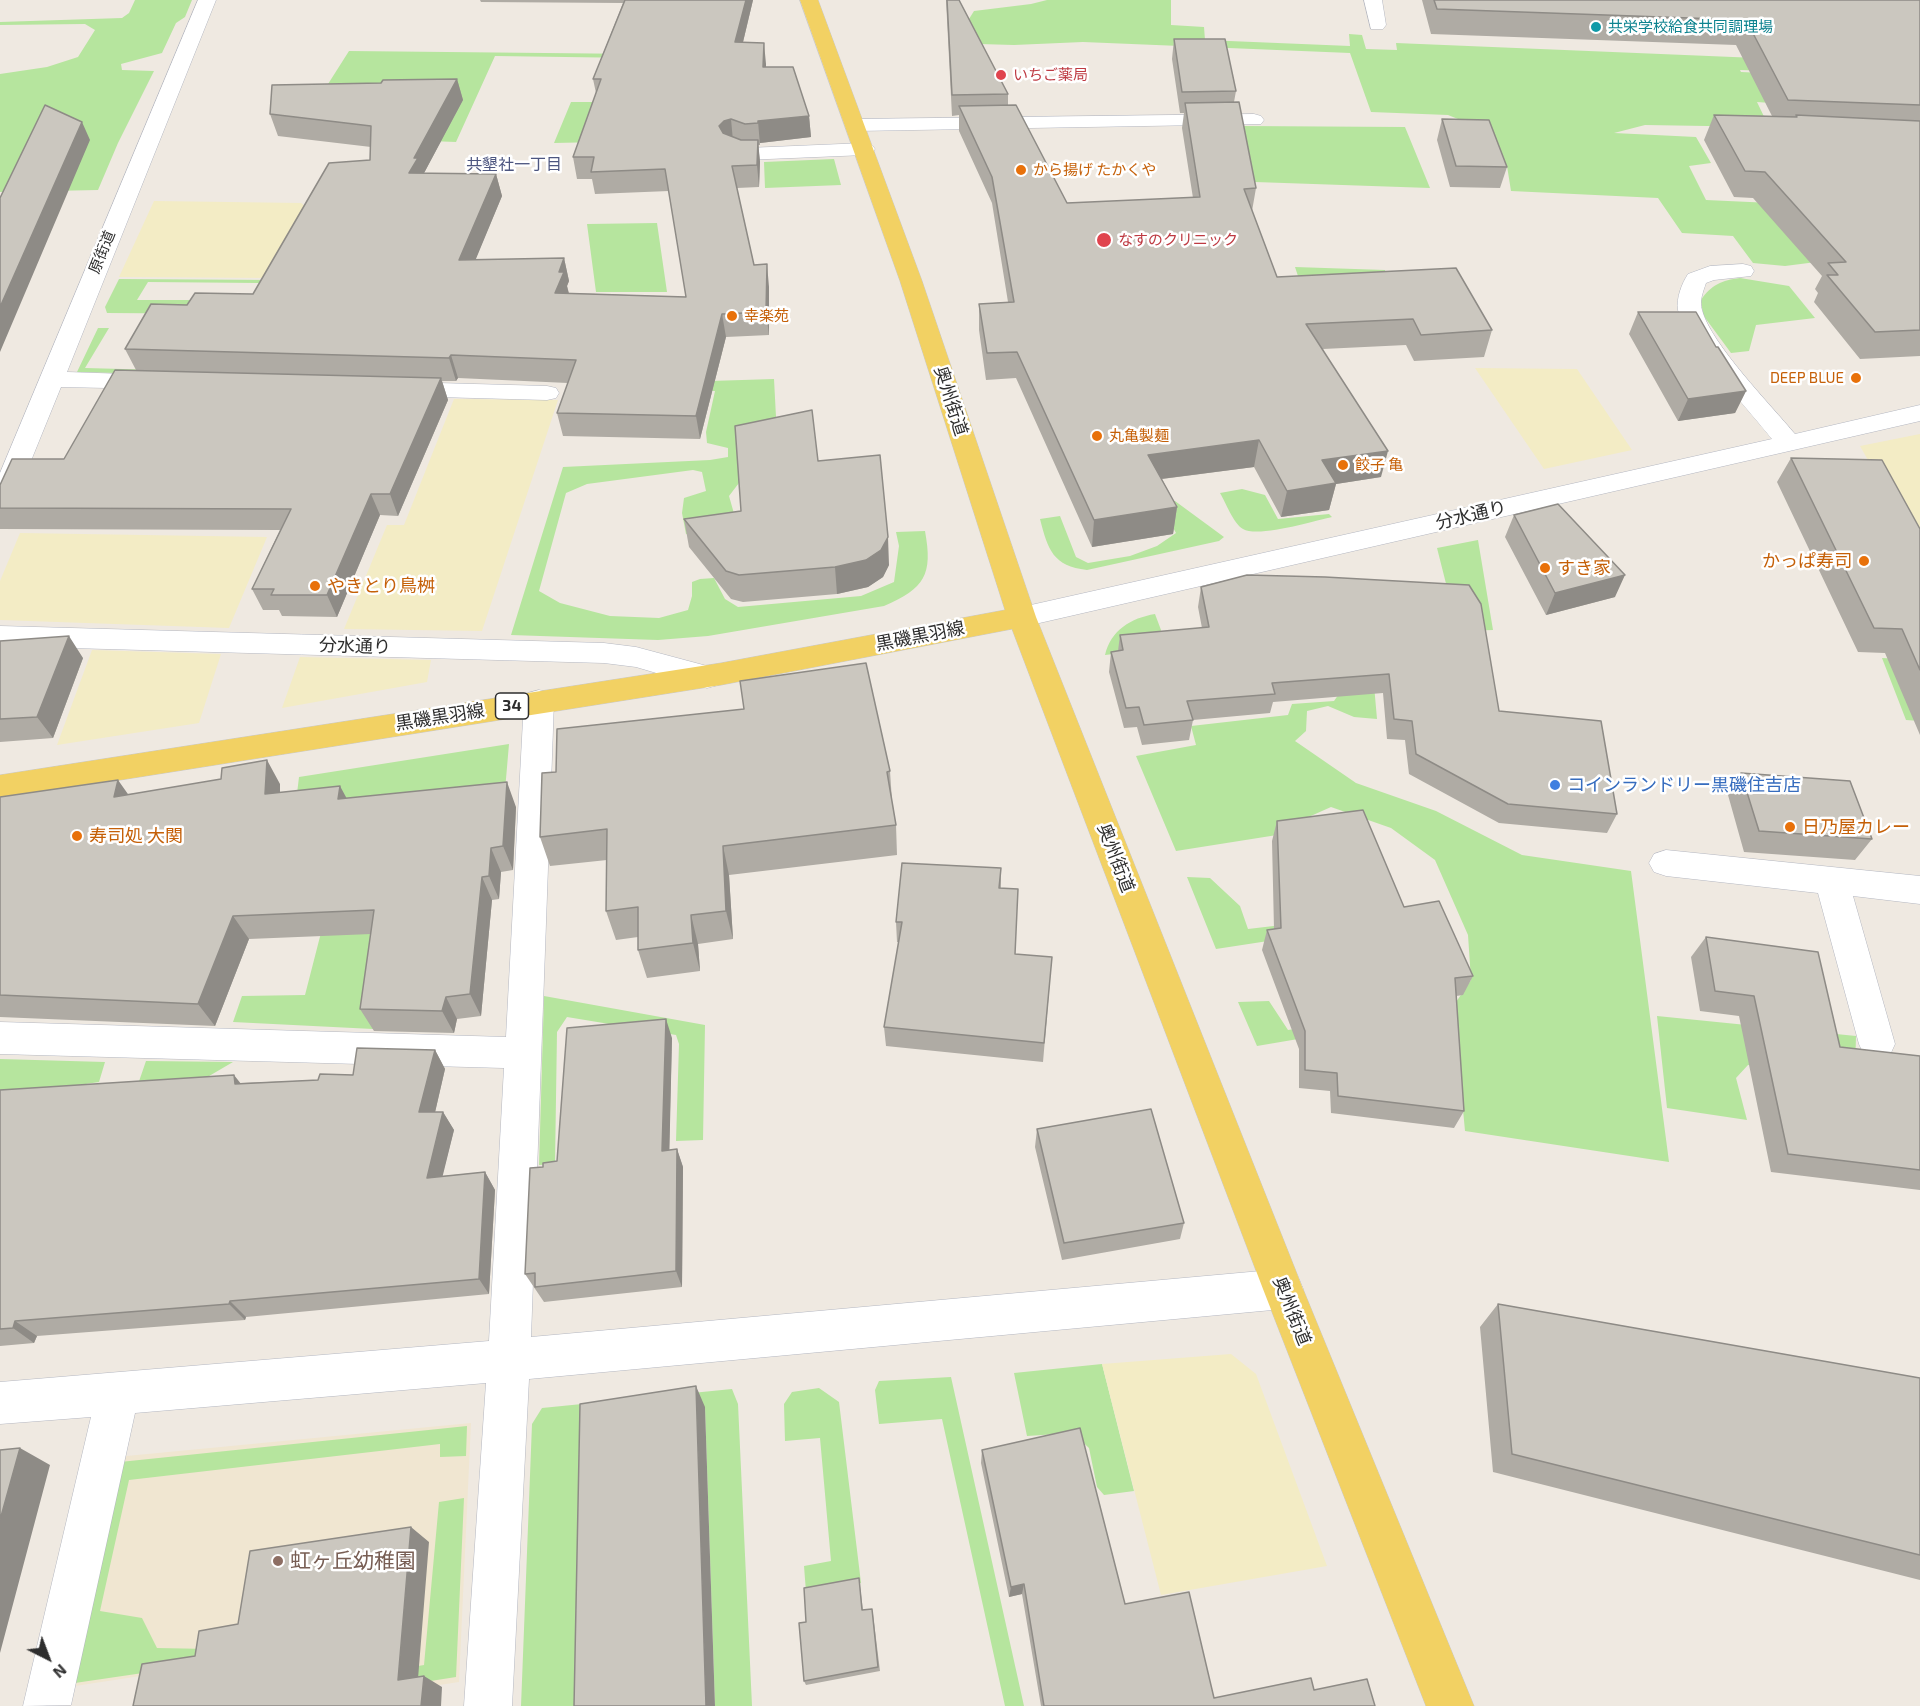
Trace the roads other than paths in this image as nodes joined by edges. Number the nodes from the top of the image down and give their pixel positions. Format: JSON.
{"nodes":[{"id":1,"x":207,"y":0,"type":"edge"},
{"id":2,"x":809,"y":0,"type":"edge"},
{"id":3,"x":1373,"y":0,"type":"edge"},
{"id":4,"x":1377,"y":25,"type":"dead end"},
{"id":5,"x":1254,"y":120,"type":"dead end"},
{"id":6,"x":860,"y":137,"type":"junction"},
{"id":7,"x":734,"y":149,"type":"edge"},
{"id":8,"x":1743,"y":271,"type":"dead end"},
{"id":9,"x":51,"y":380,"type":"junction"},
{"id":10,"x":181,"y":383,"type":"edge"},
{"id":11,"x":381,"y":388,"type":"edge"},
{"id":12,"x":547,"y":393,"type":"dead end"},
{"id":13,"x":1920,"y":413,"type":"edge"},
{"id":14,"x":1789,"y":443,"type":"junction"},
{"id":15,"x":0,"y":505,"type":"edge"},
{"id":16,"x":1022,"y":617,"type":"junction"},
{"id":17,"x":0,"y":636,"type":"edge"},
{"id":18,"x":707,"y":676,"type":"junction"},
{"id":19,"x":539,"y":701,"type":"junction"},
{"id":20,"x":0,"y":787,"type":"edge"},
{"id":21,"x":1666,"y":863,"type":"dead end"},
{"id":22,"x":1832,"y":881,"type":"junction"},
{"id":23,"x":1920,"y":890,"type":"edge"},
{"id":24,"x":0,"y":1038,"type":"edge"},
{"id":25,"x":1877,"y":1044,"type":"dead end"},
{"id":26,"x":523,"y":1053,"type":"junction"},
{"id":27,"x":1284,"y":1289,"type":"junction"},
{"id":28,"x":509,"y":1360,"type":"junction"},
{"id":29,"x":118,"y":1393,"type":"junction"},
{"id":30,"x":0,"y":1403,"type":"edge"},
{"id":31,"x":46,"y":1705,"type":"edge"},
{"id":32,"x":488,"y":1706,"type":"edge"},
{"id":33,"x":1450,"y":1706,"type":"edge"}],
"edges":[{"from":1,"to":9,"type":"street","name":"原街道"},
{"from":2,"to":6,"type":"main road","name":"奥州街道"},
{"from":3,"to":4,"type":"street"},
{"from":5,"to":6,"type":"street"},
{"from":6,"to":7,"type":"street"},
{"from":6,"to":16,"type":"main road","name":"奥州街道"},
{"from":8,"to":14,"type":"street"},
{"from":9,"to":10,"type":"street"},
{"from":9,"to":15,"type":"street","name":"原街道"},
{"from":11,"to":12,"type":"street"},
{"from":13,"to":14,"type":"street","name":"分水通り"},
{"from":14,"to":16,"type":"street","name":"分水通り"},
{"from":16,"to":18,"type":"main road","name":"黒磯黒羽線","number":"34"},
{"from":16,"to":27,"type":"main road","name":"奥州街道"},
{"from":17,"to":18,"type":"street","name":"分水通り"},
{"from":18,"to":19,"type":"main road","name":"黒磯黒羽線","number":"34"},
{"from":19,"to":20,"type":"main road","name":"黒磯黒羽線","number":"34"},
{"from":19,"to":26,"type":"street"},
{"from":21,"to":22,"type":"street"},
{"from":22,"to":23,"type":"street"},
{"from":22,"to":25,"type":"street"},
{"from":24,"to":26,"type":"street"},
{"from":26,"to":28,"type":"street"},
{"from":27,"to":28,"type":"street"},
{"from":27,"to":33,"type":"main road","name":"奥州街道"},
{"from":28,"to":29,"type":"street"},
{"from":28,"to":32,"type":"street"},
{"from":29,"to":30,"type":"street"},
{"from":29,"to":31,"type":"street"}]}
